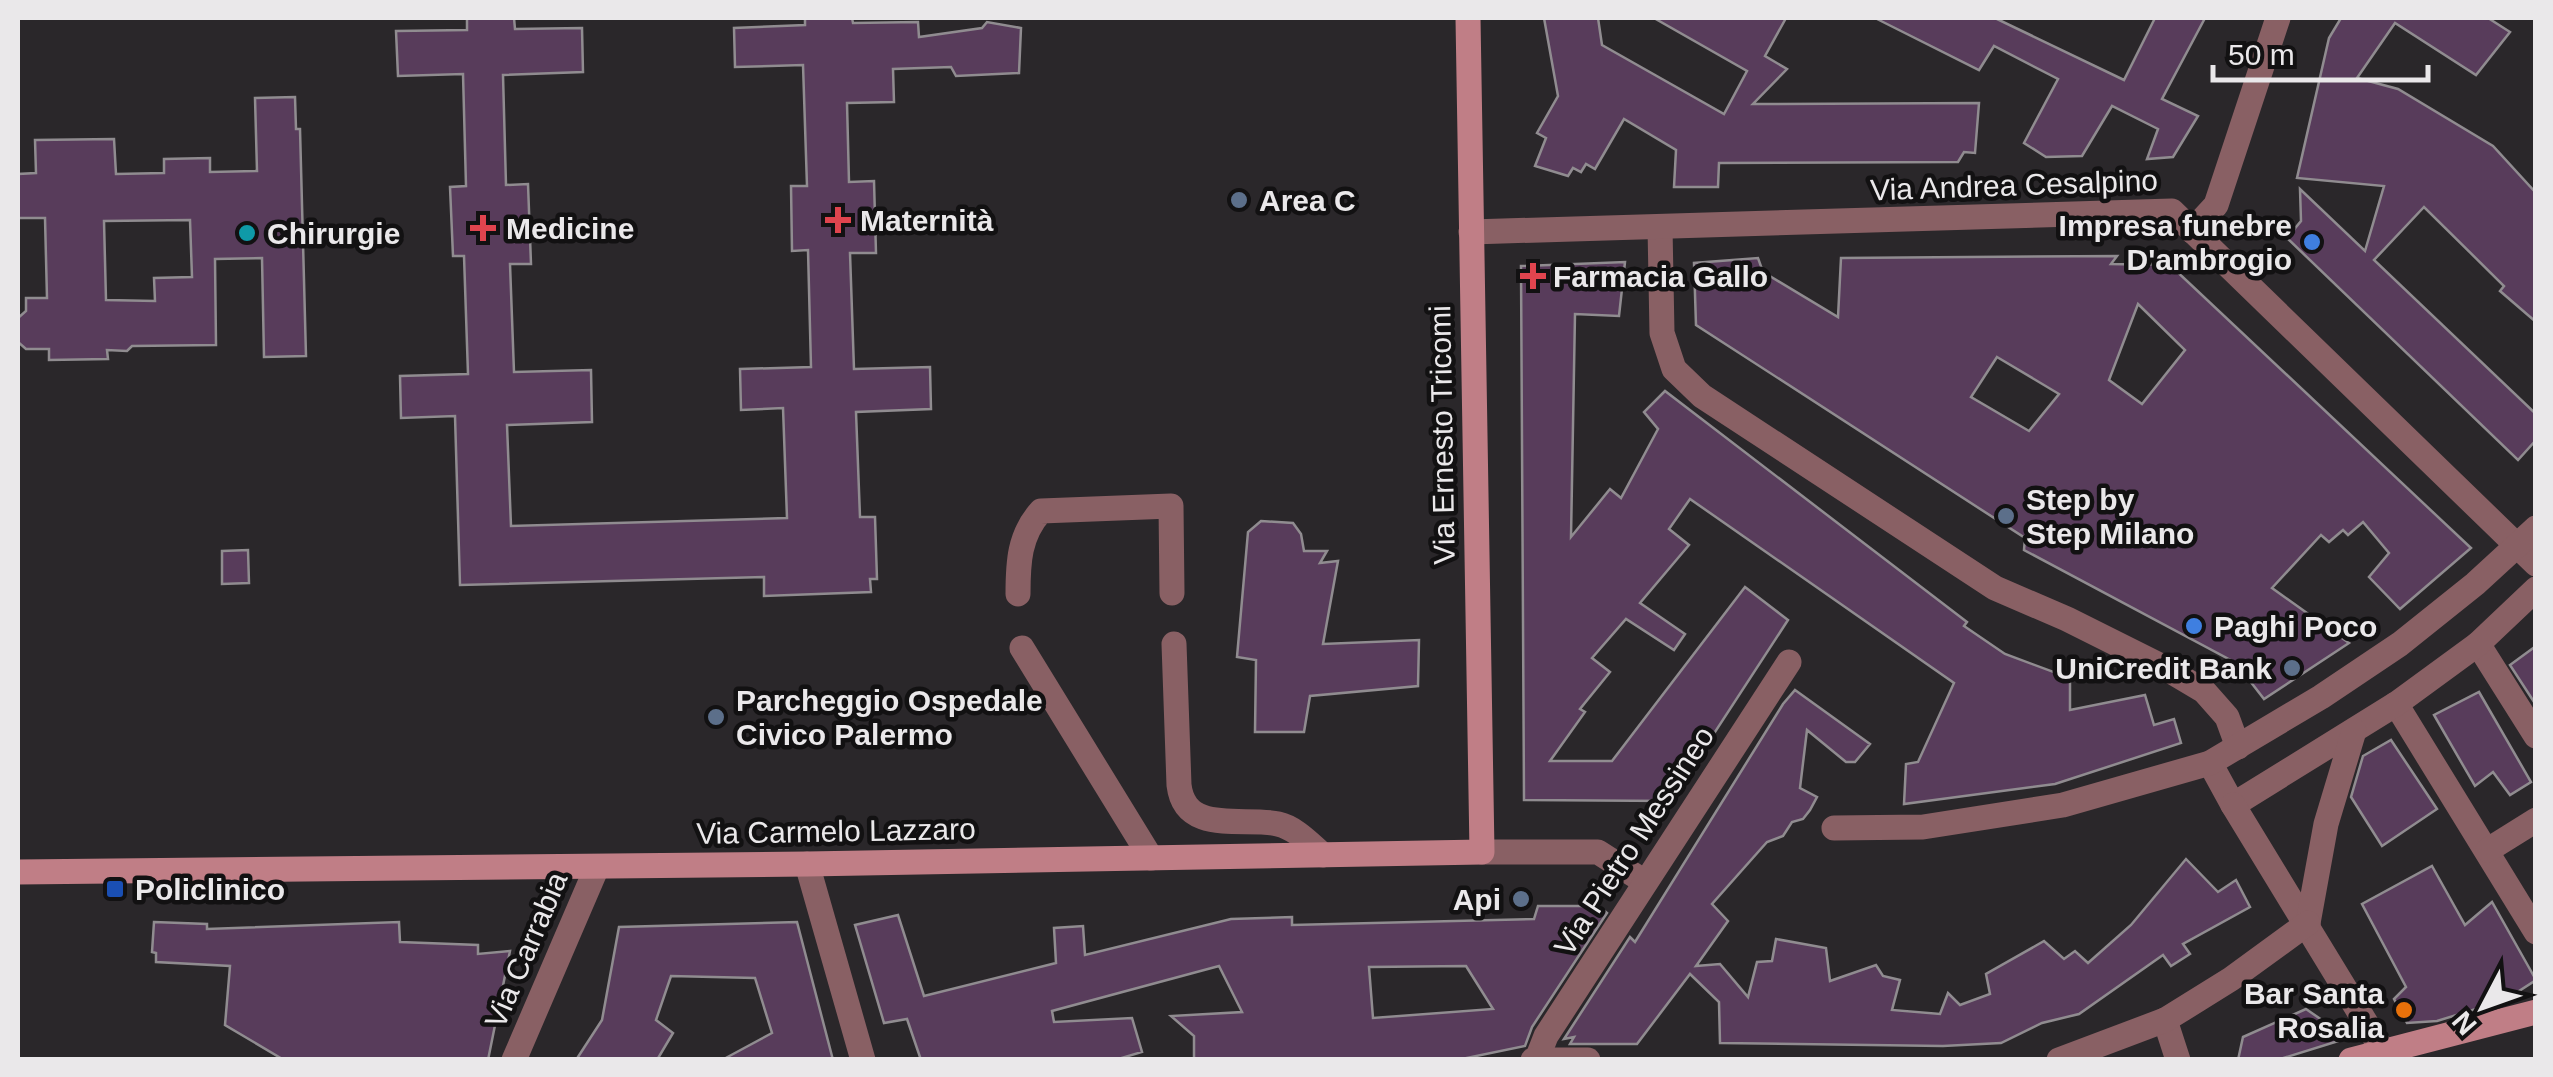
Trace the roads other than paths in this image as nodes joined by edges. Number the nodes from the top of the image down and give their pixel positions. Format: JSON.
{"nodes":[{"id":1,"x":1468,"y":18,"type":"edge"},
{"id":2,"x":2278,"y":18,"type":"edge"},
{"id":3,"x":1660,"y":227,"type":"junction"},
{"id":4,"x":2192,"y":231,"type":"junction"},
{"id":5,"x":1472,"y":232,"type":"junction"},
{"id":6,"x":2530,"y":546,"type":"edge"},
{"id":7,"x":2536,"y":588,"type":"edge"},
{"id":8,"x":1172,"y":593,"type":"dead end"},
{"id":9,"x":1018,"y":594,"type":"dead end"},
{"id":10,"x":1174,"y":644,"type":"dead end"},
{"id":11,"x":2478,"y":644,"type":"junction"},
{"id":12,"x":1022,"y":648,"type":"dead end"},
{"id":13,"x":1790,"y":662,"type":"dead end"},
{"id":14,"x":2396,"y":704,"type":"junction"},
{"id":15,"x":2354,"y":731,"type":"junction"},
{"id":16,"x":2536,"y":736,"type":"edge"},
{"id":17,"x":2238,"y":747,"type":"junction"},
{"id":18,"x":2210,"y":762,"type":"junction"},
{"id":19,"x":2233,"y":804,"type":"junction"},
{"id":20,"x":2536,"y":820,"type":"edge"},
{"id":21,"x":1834,"y":828,"type":"dead end"},
{"id":22,"x":2488,"y":850,"type":"junction"},
{"id":23,"x":1482,"y":852,"type":"junction"},
{"id":24,"x":1323,"y":855,"type":"junction"},
{"id":25,"x":1150,"y":858,"type":"junction"},
{"id":26,"x":806,"y":864,"type":"junction"},
{"id":27,"x":597,"y":866,"type":"junction"},
{"id":28,"x":18,"y":872,"type":"edge"},
{"id":29,"x":1645,"y":882,"type":"junction"},
{"id":30,"x":2308,"y":924,"type":"junction"},
{"id":31,"x":2536,"y":932,"type":"edge"},
{"id":32,"x":2536,"y":1012,"type":"edge"},
{"id":33,"x":2165,"y":1020,"type":"junction"},
{"id":34,"x":2384,"y":1050,"type":"junction"},
{"id":35,"x":1535,"y":1059,"type":"edge"},
{"id":36,"x":514,"y":1060,"type":"edge"},
{"id":37,"x":863,"y":1060,"type":"edge"},
{"id":38,"x":1588,"y":1060,"type":"edge"},
{"id":39,"x":2059,"y":1060,"type":"edge"},
{"id":40,"x":2178,"y":1060,"type":"edge"},
{"id":41,"x":2352,"y":1060,"type":"edge"}],
"edges":[{"from":1,"to":5,"type":"street","name":"Via Ernesto Tricomi"},
{"from":2,"to":4,"type":"street"},
{"from":3,"to":4,"type":"street","name":"Via Andrea Cesalpino"},
{"from":3,"to":5,"type":"street","name":"Via Andrea Cesalpino"},
{"from":3,"to":17,"type":"street"},
{"from":4,"to":6,"type":"street","name":"Via Andrea Cesalpino"},
{"from":5,"to":23,"type":"street","name":"Via Ernesto Tricomi"},
{"from":6,"to":17,"type":"street"},
{"from":7,"to":11,"type":"street"},
{"from":8,"to":9,"type":"street"},
{"from":10,"to":24,"type":"street"},
{"from":11,"to":14,"type":"street"},
{"from":11,"to":16,"type":"street"},
{"from":12,"to":25,"type":"street"},
{"from":13,"to":29,"type":"street","name":"Via Pietro Messineo"},
{"from":14,"to":15,"type":"street"},
{"from":14,"to":22,"type":"street"},
{"from":15,"to":19,"type":"street"},
{"from":15,"to":30,"type":"street"},
{"from":17,"to":18,"type":"street"},
{"from":18,"to":19,"type":"street"},
{"from":18,"to":21,"type":"street"},
{"from":19,"to":30,"type":"street"},
{"from":20,"to":22,"type":"street"},
{"from":22,"to":31,"type":"street"},
{"from":23,"to":24,"type":"street","name":"Via Carmelo Lazzaro"},
{"from":23,"to":29,"type":"street","name":"Via Carmelo Lazzaro"},
{"from":24,"to":25,"type":"street","name":"Via Carmelo Lazzaro"},
{"from":25,"to":26,"type":"street","name":"Via Carmelo Lazzaro"},
{"from":26,"to":27,"type":"street","name":"Via Carmelo Lazzaro"},
{"from":26,"to":37,"type":"street"},
{"from":27,"to":28,"type":"street","name":"Via Carmelo Lazzaro"},
{"from":27,"to":36,"type":"street","name":"Via Carrabia"},
{"from":29,"to":35,"type":"street","name":"Via Pietro Messineo"},
{"from":30,"to":33,"type":"street"},
{"from":30,"to":34,"type":"street"},
{"from":32,"to":34,"type":"street"},
{"from":33,"to":39,"type":"street"},
{"from":33,"to":40,"type":"street"},
{"from":34,"to":41,"type":"street"},
{"from":35,"to":38,"type":"street"}]}
